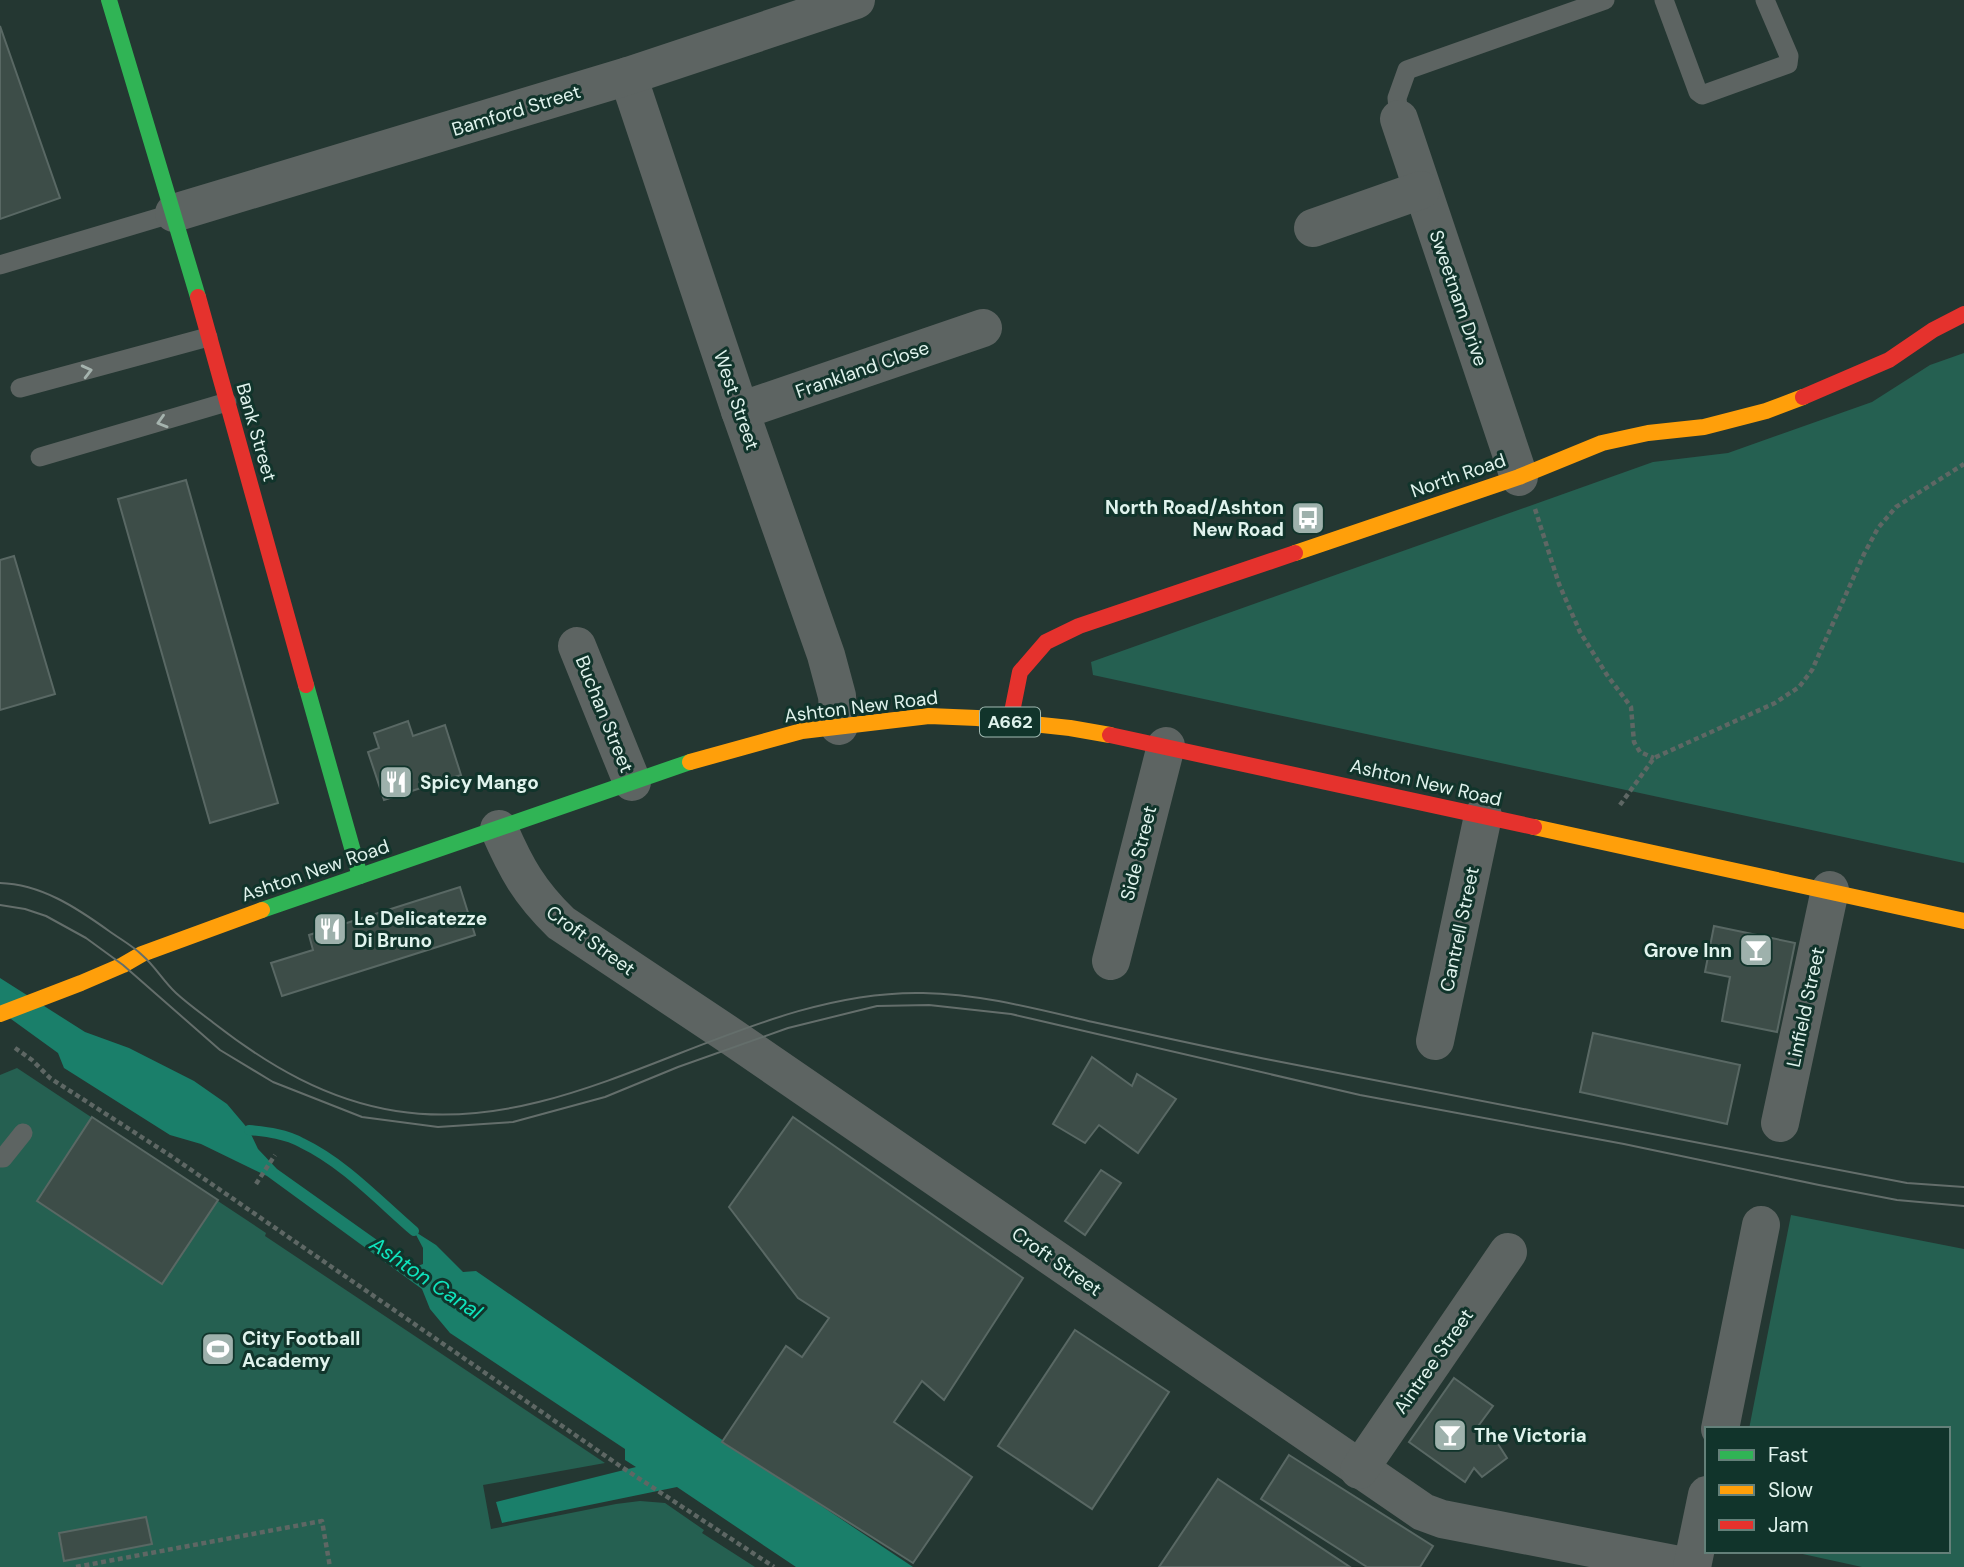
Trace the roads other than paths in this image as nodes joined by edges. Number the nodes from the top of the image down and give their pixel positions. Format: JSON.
{"nodes":[{"id":1,"x":109,"y":0,"type":"edge"},
{"id":2,"x":856,"y":0,"type":"edge"},
{"id":3,"x":1605,"y":0,"type":"edge"},
{"id":4,"x":1664,"y":0,"type":"edge"},
{"id":5,"x":1765,"y":0,"type":"edge"},
{"id":6,"x":628,"y":76,"type":"junction"},
{"id":7,"x":1399,"y":119,"type":"joint"},
{"id":8,"x":1422,"y":190,"type":"junction"},
{"id":9,"x":174,"y":213,"type":"junction"},
{"id":10,"x":1312,"y":228,"type":"dead end"},
{"id":11,"x":0,"y":265,"type":"edge"},
{"id":12,"x":1964,"y":314,"type":"edge"},
{"id":13,"x":983,"y":328,"type":"dead end"},
{"id":14,"x":208,"y":337,"type":"junction"},
{"id":15,"x":20,"y":388,"type":"dead end"},
{"id":16,"x":227,"y":402,"type":"junction"},
{"id":17,"x":740,"y":411,"type":"junction"},
{"id":18,"x":40,"y":457,"type":"dead end"},
{"id":19,"x":1519,"y":477,"type":"junction"},
{"id":20,"x":577,"y":646,"type":"dead end"},
{"id":21,"x":1010,"y":722,"type":"junction"},
{"id":22,"x":839,"y":726,"type":"junction"},
{"id":23,"x":1166,"y":746,"type":"junction"},
{"id":24,"x":632,"y":782,"type":"junction"},
{"id":25,"x":1483,"y":816,"type":"junction"},
{"id":26,"x":499,"y":829,"type":"junction"},
{"id":27,"x":360,"y":876,"type":"junction"},
{"id":28,"x":1830,"y":890,"type":"junction"},
{"id":29,"x":1964,"y":921,"type":"edge"},
{"id":30,"x":1111,"y":961,"type":"dead end"},
{"id":31,"x":0,"y":1014,"type":"edge"},
{"id":32,"x":1435,"y":1041,"type":"dead end"},
{"id":33,"x":1780,"y":1123,"type":"dead end"},
{"id":34,"x":23,"y":1133,"type":"dead end"},
{"id":35,"x":0,"y":1158,"type":"edge"},
{"id":36,"x":1761,"y":1225,"type":"dead end"},
{"id":37,"x":1508,"y":1252,"type":"dead end"},
{"id":38,"x":1720,"y":1427,"type":"edge"},
{"id":39,"x":1359,"y":1470,"type":"junction"},
{"id":40,"x":1705,"y":1504,"type":"edge"},
{"id":41,"x":1691,"y":1567,"type":"edge"}],
"edges":[{"from":1,"to":9,"type":"main road","name":"Bank Street"},
{"from":2,"to":6,"type":"street","name":"Bamford Street"},
{"from":3,"to":7,"type":"lane"},
{"from":4,"to":5,"type":"lane"},
{"from":6,"to":9,"type":"street","name":"Bamford Street"},
{"from":6,"to":17,"type":"street","name":"West Street"},
{"from":7,"to":8,"type":"street","name":"Sweetnam Drive"},
{"from":8,"to":10,"type":"street"},
{"from":8,"to":19,"type":"street","name":"Sweetnam Drive"},
{"from":9,"to":11,"type":"lane"},
{"from":9,"to":14,"type":"main road","name":"Bank Street"},
{"from":12,"to":19,"type":"main road","name":"North Road"},
{"from":13,"to":17,"type":"street","name":"Frankland Close"},
{"from":15,"to":14,"type":"lane","one_way":true},
{"from":14,"to":16,"type":"main road","name":"Bank Street"},
{"from":16,"to":18,"type":"lane","one_way":true},
{"from":16,"to":27,"type":"main road","name":"Bank Street"},
{"from":17,"to":22,"type":"street","name":"West Street"},
{"from":19,"to":21,"type":"main road","name":"North Road"},
{"from":20,"to":24,"type":"street","name":"Buchan Street"},
{"from":21,"to":22,"type":"main road","name":"Ashton New Road","number":"A662"},
{"from":21,"to":23,"type":"main road","name":"Ashton New Road","number":"A662"},
{"from":22,"to":24,"type":"main road","name":"Ashton New Road","number":"A662"},
{"from":23,"to":25,"type":"main road","name":"Ashton New Road","number":"A662"},
{"from":23,"to":30,"type":"street","name":"Side Street"},
{"from":24,"to":26,"type":"main road","name":"Ashton New Road","number":"A662"},
{"from":25,"to":28,"type":"main road","name":"Ashton New Road","number":"A662"},
{"from":25,"to":32,"type":"street","name":"Cantrell Street"},
{"from":26,"to":27,"type":"main road","name":"Ashton New Road","number":"A662"},
{"from":26,"to":39,"type":"street","name":"Croft Street"},
{"from":27,"to":31,"type":"main road","name":"Ashton New Road","number":"A662"},
{"from":28,"to":29,"type":"main road","name":"Ashton New Road","number":"A662"},
{"from":28,"to":33,"type":"street","name":"Linfield Street"},
{"from":34,"to":35,"type":"lane"},
{"from":36,"to":38,"type":"street"},
{"from":37,"to":39,"type":"street","name":"Aintree Street"},
{"from":39,"to":41,"type":"street","name":"Croft Street"},
{"from":40,"to":41,"type":"street"}]}
